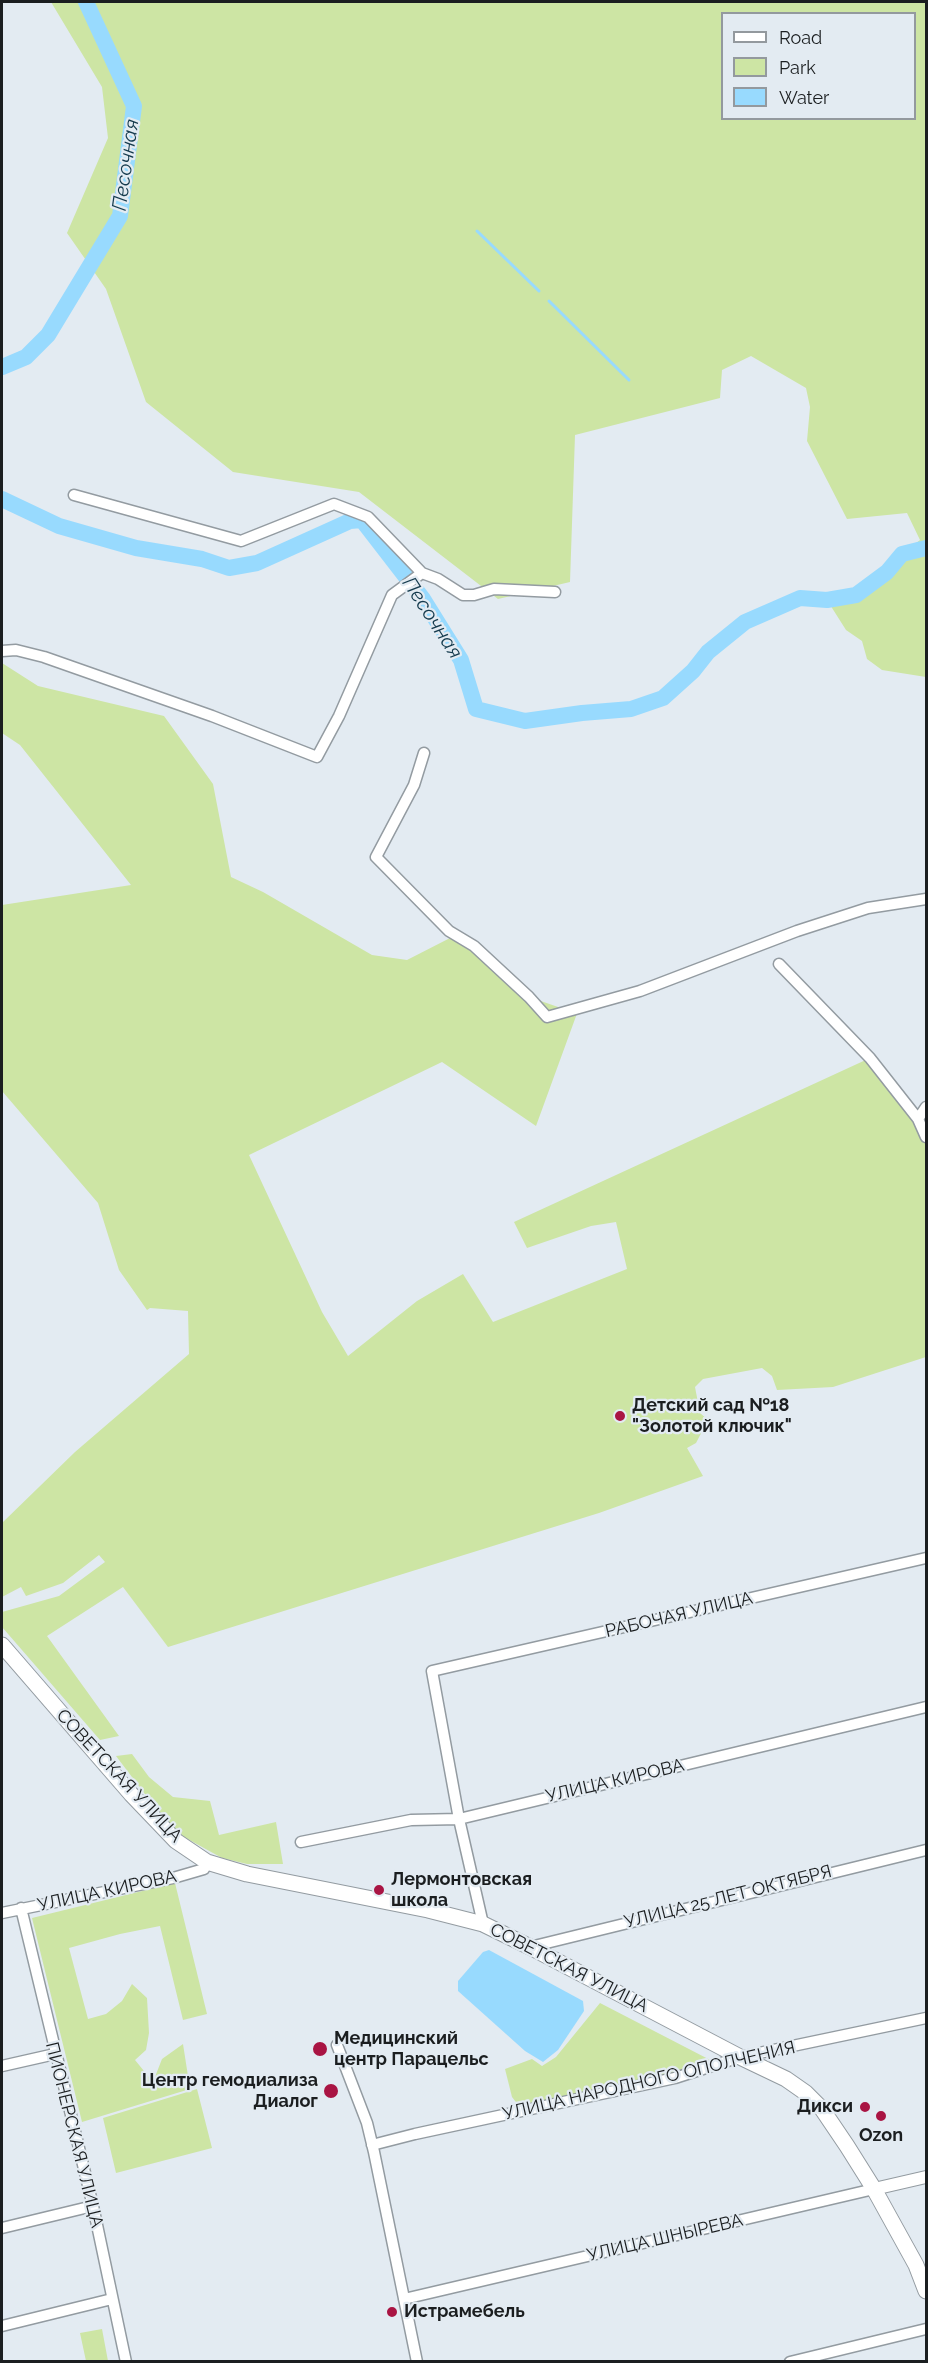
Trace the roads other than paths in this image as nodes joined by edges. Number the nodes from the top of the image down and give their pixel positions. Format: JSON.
{"nodes":[{"id":1,"x":74,"y":495,"type":"dead end"},
{"id":2,"x":422,"y":573,"type":"junction"},
{"id":3,"x":555,"y":592,"type":"dead end"},
{"id":4,"x":2,"y":651,"type":"edge"},
{"id":5,"x":424,"y":753,"type":"dead end"},
{"id":6,"x":927,"y":899,"type":"edge"},
{"id":7,"x":779,"y":964,"type":"dead end"},
{"id":8,"x":927,"y":1107,"type":"edge"},
{"id":9,"x":918,"y":1119,"type":"junction"},
{"id":10,"x":927,"y":1137,"type":"edge"},
{"id":11,"x":927,"y":1558,"type":"edge"},
{"id":12,"x":2,"y":1645,"type":"edge"},
{"id":13,"x":927,"y":1707,"type":"edge"},
{"id":14,"x":459,"y":1818,"type":"junction"},
{"id":15,"x":301,"y":1842,"type":"dead end"},
{"id":16,"x":927,"y":1850,"type":"edge"},
{"id":17,"x":207,"y":1862,"type":"junction"},
{"id":18,"x":21,"y":1908,"type":"junction"},
{"id":19,"x":2,"y":1913,"type":"edge"},
{"id":20,"x":483,"y":1924,"type":"junction"},
{"id":21,"x":530,"y":1947,"type":"junction"},
{"id":22,"x":927,"y":2018,"type":"edge"},
{"id":23,"x":337,"y":2045,"type":"dead end"},
{"id":24,"x":55,"y":2054,"type":"junction"},
{"id":25,"x":740,"y":2057,"type":"junction"},
{"id":26,"x":2,"y":2066,"type":"edge"},
{"id":27,"x":372,"y":2145,"type":"junction"},
{"id":28,"x":927,"y":2177,"type":"edge"},
{"id":29,"x":874,"y":2189,"type":"junction"},
{"id":30,"x":93,"y":2206,"type":"junction"},
{"id":31,"x":2,"y":2228,"type":"edge"},
{"id":32,"x":927,"y":2290,"type":"edge"},
{"id":33,"x":112,"y":2299,"type":"junction"},
{"id":34,"x":404,"y":2299,"type":"junction"},
{"id":35,"x":2,"y":2326,"type":"edge"},
{"id":36,"x":927,"y":2329,"type":"edge"},
{"id":37,"x":126,"y":2361,"type":"edge"},
{"id":38,"x":417,"y":2361,"type":"edge"},
{"id":39,"x":790,"y":2361,"type":"edge"}],
"edges":[{"from":1,"to":2,"type":"street"},
{"from":2,"to":3,"type":"street"},
{"from":2,"to":4,"type":"street"},
{"from":5,"to":6,"type":"street"},
{"from":7,"to":9,"type":"street"},
{"from":8,"to":9,"type":"street"},
{"from":9,"to":10,"type":"street"},
{"from":11,"to":14,"type":"street","name":"РАБОЧАЯ УЛИЦА"},
{"from":12,"to":17,"type":"main road","name":"СОВЕТСКАЯ УЛИЦА"},
{"from":13,"to":14,"type":"street","name":"УЛИЦА КИРОВА"},
{"from":14,"to":15,"type":"street","name":"УЛИЦА КИРОВА"},
{"from":14,"to":20,"type":"street"},
{"from":16,"to":21,"type":"street","name":"УЛИЦА 25 ЛЕТ ОКТЯБРЯ"},
{"from":17,"to":18,"type":"street","name":"УЛИЦА КИРОВА"},
{"from":17,"to":20,"type":"main road","name":"СОВЕТСКАЯ УЛИЦА"},
{"from":18,"to":19,"type":"street","name":"УЛИЦА КИРОВА"},
{"from":18,"to":24,"type":"street","name":"ПИОНЕРСКАЯ УЛИЦА"},
{"from":20,"to":21,"type":"main road","name":"СОВЕТСКАЯ УЛИЦА"},
{"from":21,"to":25,"type":"main road","name":"СОВЕТСКАЯ УЛИЦА"},
{"from":22,"to":25,"type":"street","name":"УЛИЦА НАРОДНОГО ОПОЛЧЕНИЯ"},
{"from":23,"to":27,"type":"street"},
{"from":24,"to":26,"type":"street"},
{"from":24,"to":30,"type":"street","name":"ПИОНЕРСКАЯ УЛИЦА"},
{"from":25,"to":27,"type":"street","name":"УЛИЦА НАРОДНОГО ОПОЛЧЕНИЯ"},
{"from":25,"to":29,"type":"main road","name":"СОВЕТСКАЯ УЛИЦА"},
{"from":27,"to":34,"type":"street"},
{"from":28,"to":29,"type":"street","name":"УЛИЦА ШНЫРЕВА"},
{"from":29,"to":32,"type":"main road","name":"СОВЕТСКАЯ УЛИЦА"},
{"from":29,"to":34,"type":"street","name":"УЛИЦА ШНЫРЕВА"},
{"from":30,"to":31,"type":"street"},
{"from":30,"to":33,"type":"street","name":"ПИОНЕРСКАЯ УЛИЦА"},
{"from":33,"to":35,"type":"street"},
{"from":33,"to":37,"type":"street","name":"ПИОНЕРСКАЯ УЛИЦА"},
{"from":34,"to":38,"type":"street"},
{"from":36,"to":39,"type":"street"}]}
